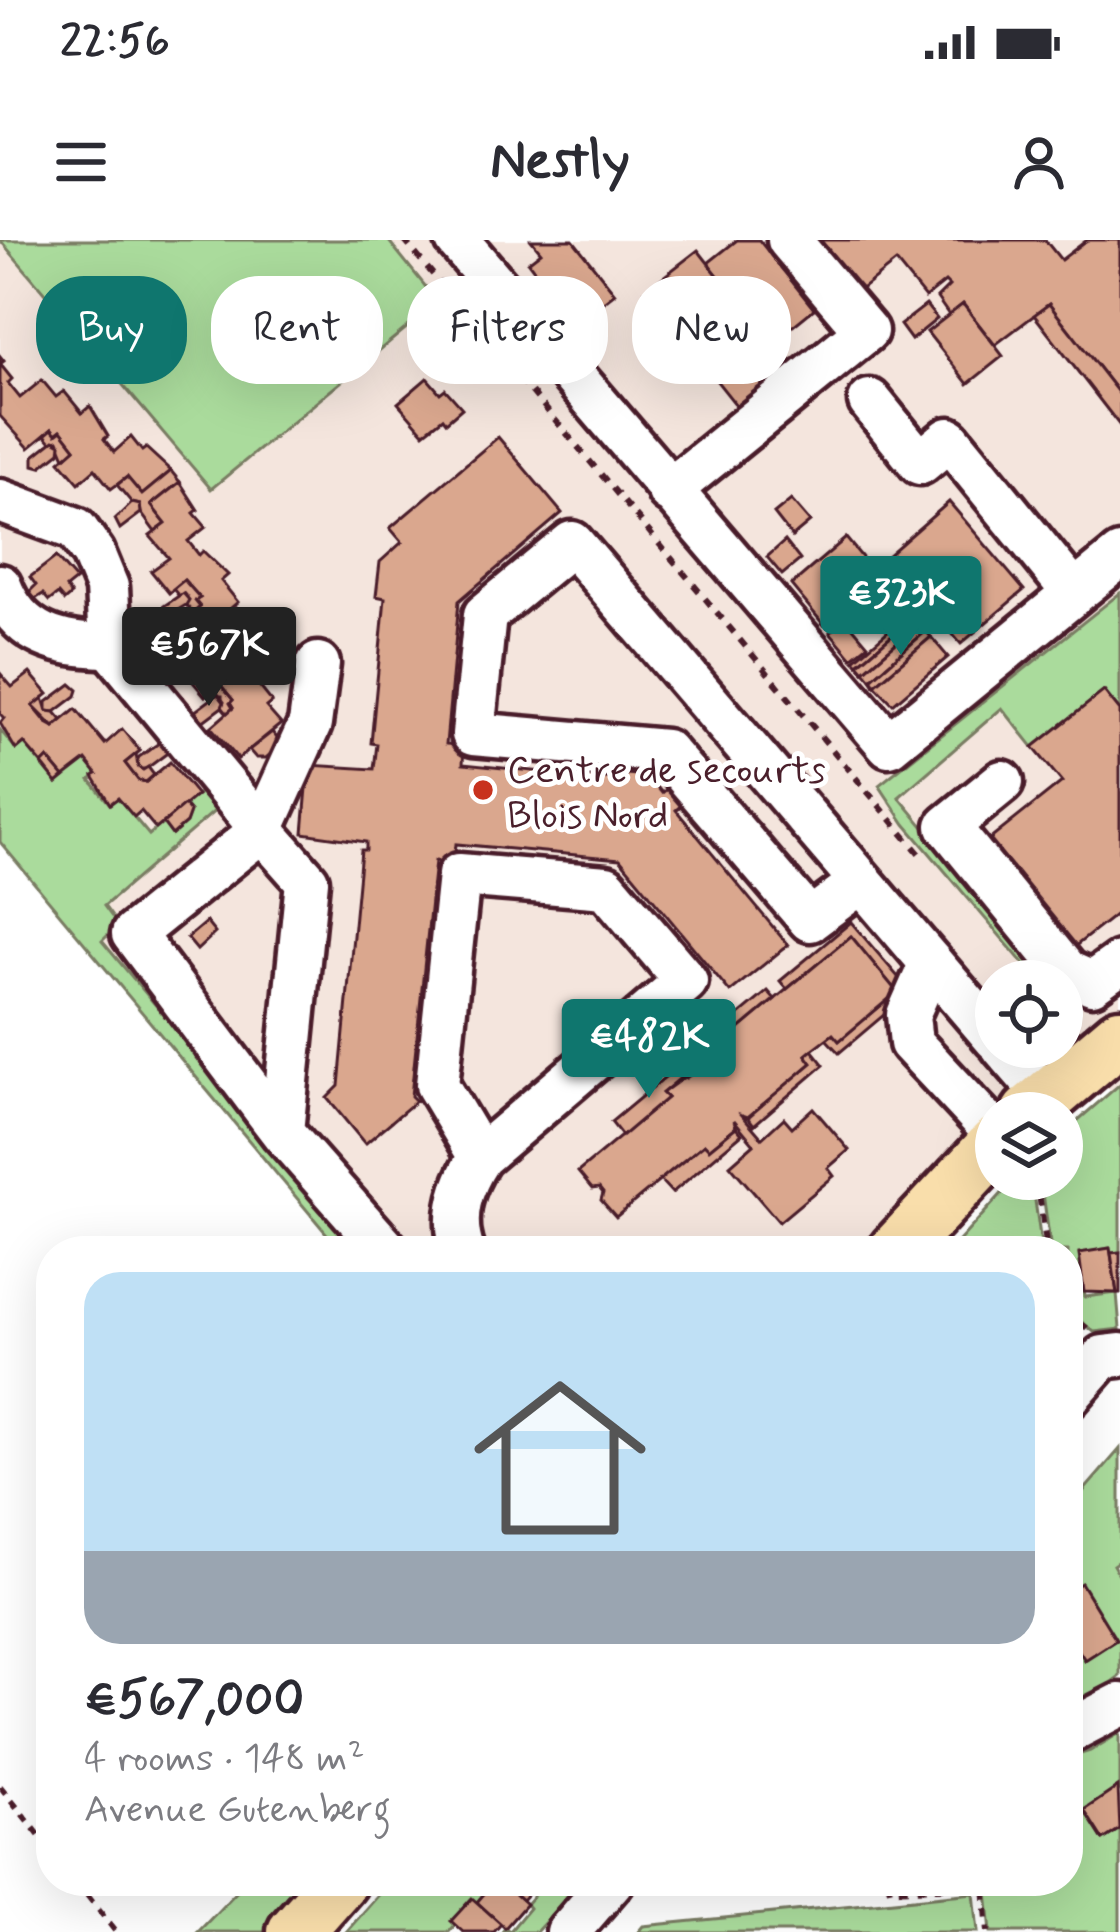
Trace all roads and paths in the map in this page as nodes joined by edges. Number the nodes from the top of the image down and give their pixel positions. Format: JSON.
{"nodes":[{"id":1,"x":404,"y":240,"type":"edge"},
{"id":2,"x":457,"y":240,"type":"edge"},
{"id":3,"x":788,"y":240,"type":"edge"},
{"id":4,"x":870,"y":401,"type":"dead end"},
{"id":5,"x":669,"y":490,"type":"junction"},
{"id":6,"x":0,"y":501,"type":"edge"},
{"id":7,"x":1120,"y":556,"type":"edge"},
{"id":8,"x":0,"y":586,"type":"edge"},
{"id":9,"x":1074,"y":592,"type":"junction"},
{"id":10,"x":110,"y":646,"type":"junction"},
{"id":11,"x":318,"y":664,"type":"dead end"},
{"id":12,"x":1002,"y":782,"type":"dead end"},
{"id":13,"x":262,"y":830,"type":"junction"},
{"id":14,"x":919,"y":852,"type":"dead end"},
{"id":15,"x":861,"y":882,"type":"junction"},
{"id":16,"x":931,"y":963,"type":"junction"},
{"id":17,"x":1120,"y":963,"type":"edge"},
{"id":18,"x":975,"y":1014,"type":"edge"},
{"id":19,"x":1120,"y":1036,"type":"edge"},
{"id":20,"x":1053,"y":1092,"type":"edge"},
{"id":21,"x":975,"y":1112,"type":"edge"},
{"id":22,"x":277,"y":1126,"type":"junction"},
{"id":23,"x":480,"y":1157,"type":"junction"},
{"id":24,"x":975,"y":1166,"type":"edge"},
{"id":25,"x":1040,"y":1200,"type":"edge"},
{"id":26,"x":374,"y":1236,"type":"edge"},
{"id":27,"x":461,"y":1236,"type":"edge"},
{"id":28,"x":910,"y":1236,"type":"edge"},
{"id":29,"x":1045,"y":1236,"type":"edge"},
{"id":30,"x":1120,"y":1355,"type":"edge"},
{"id":31,"x":1083,"y":1380,"type":"edge"},
{"id":32,"x":1120,"y":1705,"type":"edge"},
{"id":33,"x":1083,"y":1724,"type":"edge"},
{"id":34,"x":0,"y":1786,"type":"edge"},
{"id":35,"x":36,"y":1831,"type":"edge"},
{"id":36,"x":88,"y":1896,"type":"edge"},
{"id":37,"x":327,"y":1896,"type":"edge"},
{"id":38,"x":599,"y":1896,"type":"edge"},
{"id":39,"x":985,"y":1896,"type":"edge"},
{"id":40,"x":116,"y":1932,"type":"edge"},
{"id":41,"x":295,"y":1932,"type":"edge"},
{"id":42,"x":568,"y":1932,"type":"edge"},
{"id":43,"x":988,"y":1932,"type":"edge"}],
"edges":[{"from":1,"to":14,"type":"path"},
{"from":2,"to":5,"type":"street"},
{"from":3,"to":5,"type":"street"},
{"from":4,"to":9,"type":"street"},
{"from":5,"to":9,"type":"street"},
{"from":6,"to":10,"type":"street"},
{"from":7,"to":9,"type":"street"},
{"from":8,"to":10,"type":"street"},
{"from":10,"to":13,"type":"street"},
{"from":11,"to":13,"type":"street"},
{"from":12,"to":17,"type":"street"},
{"from":13,"to":22,"type":"street"},
{"from":13,"to":22,"type":"street"},
{"from":15,"to":15,"type":"street"},
{"from":15,"to":16,"type":"street"},
{"from":16,"to":18,"type":"street"},
{"from":16,"to":21,"type":"street"},
{"from":19,"to":20,"type":"main road"},
{"from":22,"to":26,"type":"street"},
{"from":23,"to":23,"type":"street"},
{"from":23,"to":27,"type":"street"},
{"from":24,"to":28,"type":"main road"},
{"from":25,"to":29,"type":"path"},
{"from":30,"to":31,"type":"street"},
{"from":32,"to":33,"type":"street"},
{"from":34,"to":35,"type":"path"},
{"from":36,"to":40,"type":"path"},
{"from":37,"to":41,"type":"main road"},
{"from":38,"to":42,"type":"street"},
{"from":39,"to":43,"type":"path"}]}
